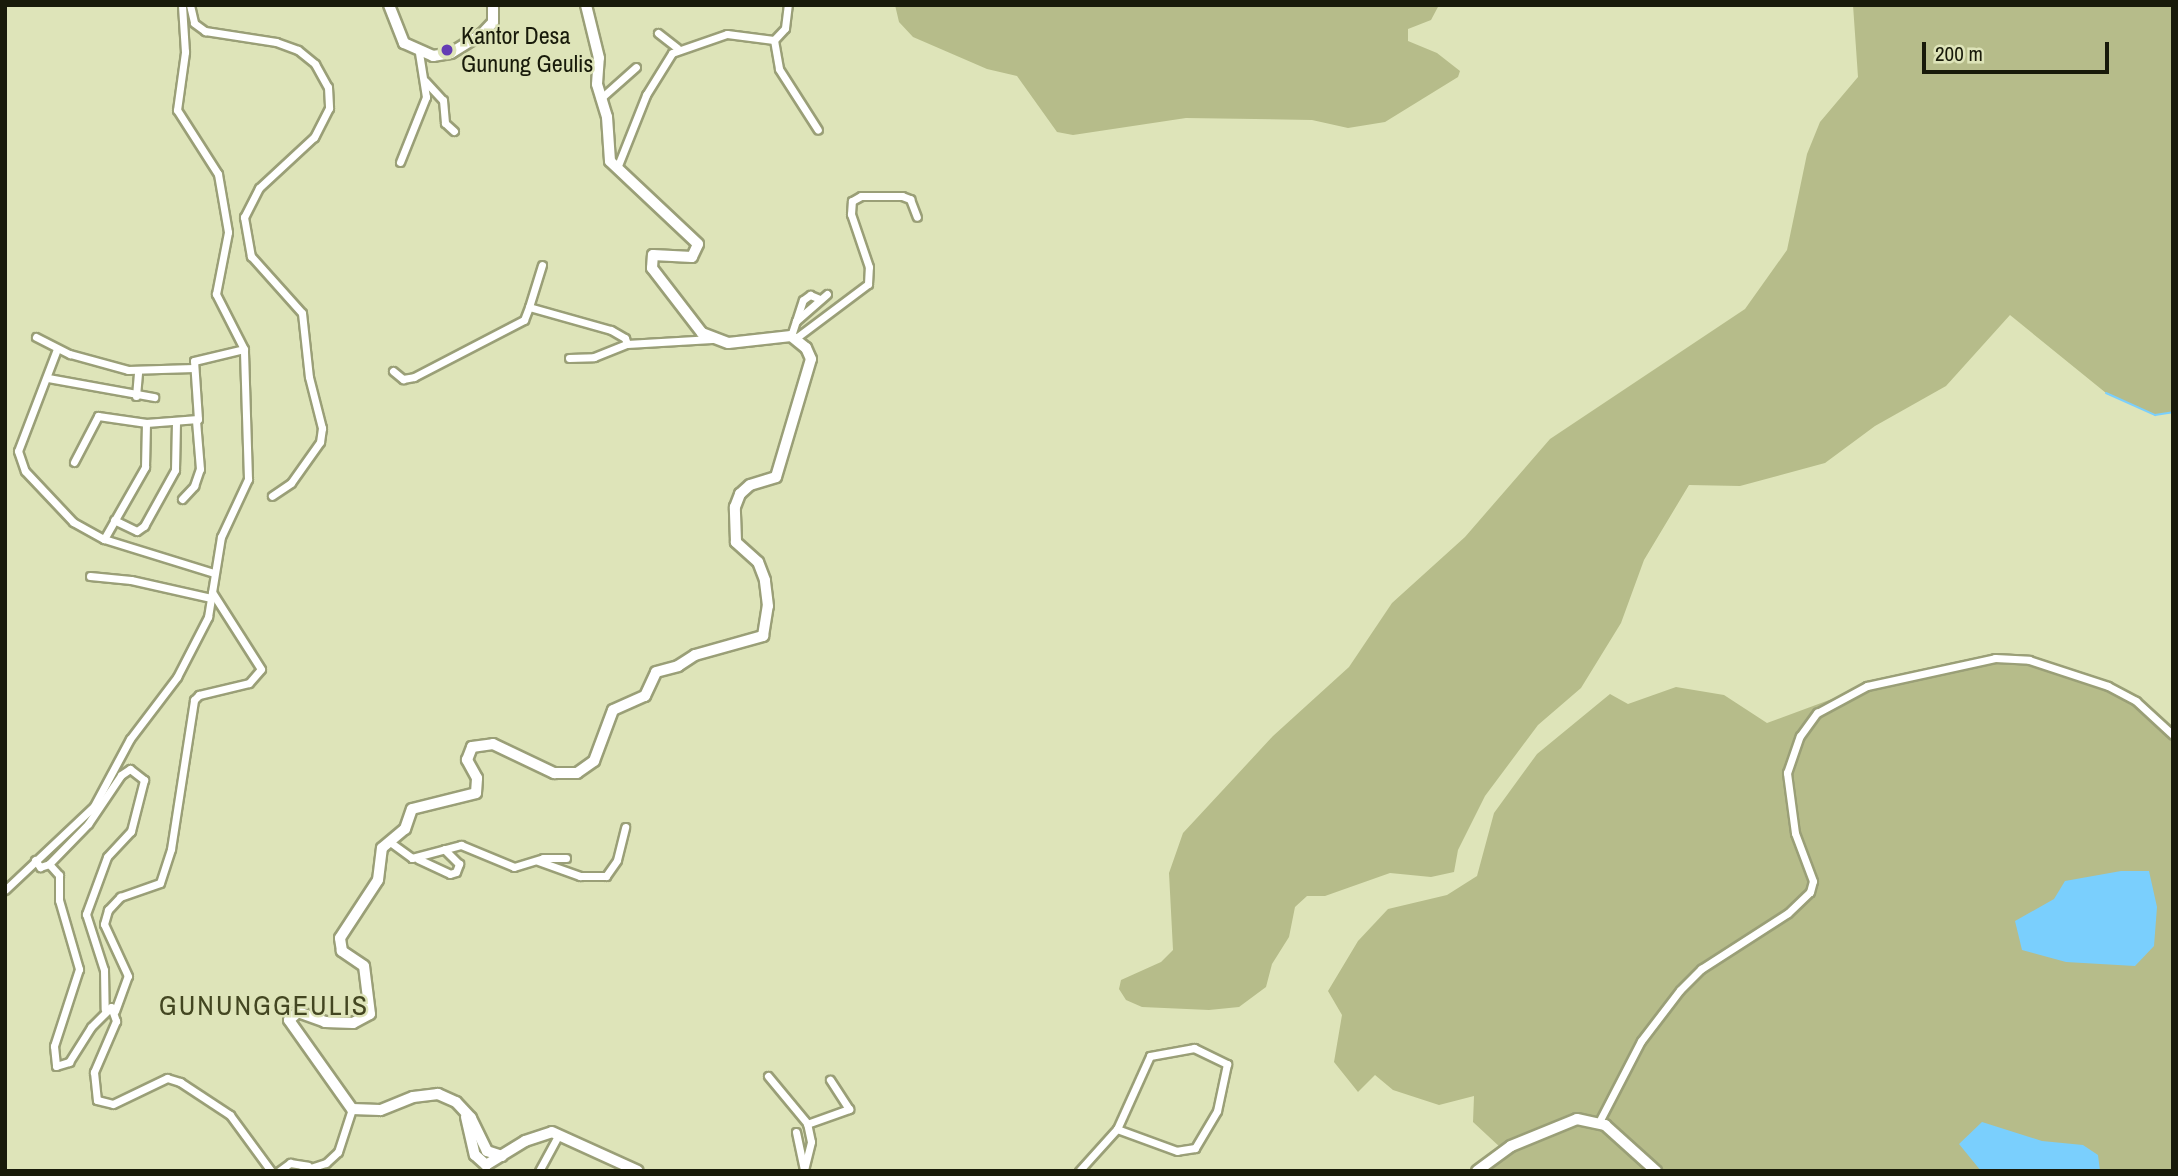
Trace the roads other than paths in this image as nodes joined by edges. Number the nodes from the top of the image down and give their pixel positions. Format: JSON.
{"nodes":[{"id":1,"x":182,"y":5,"type":"edge"},
{"id":2,"x":190,"y":5,"type":"edge"},
{"id":3,"x":389,"y":5,"type":"edge"},
{"id":4,"x":493,"y":5,"type":"edge"},
{"id":5,"x":586,"y":5,"type":"edge"},
{"id":6,"x":788,"y":5,"type":"edge"},
{"id":7,"x":658,"y":33,"type":"dead end"},
{"id":8,"x":774,"y":40,"type":"junction"},
{"id":9,"x":677,"y":48,"type":"junction"},
{"id":10,"x":419,"y":53,"type":"junction"},
{"id":11,"x":636,"y":67,"type":"dead end"},
{"id":12,"x":425,"y":81,"type":"junction"},
{"id":13,"x":600,"y":99,"type":"junction"},
{"id":14,"x":817,"y":130,"type":"dead end"},
{"id":15,"x":454,"y":131,"type":"dead end"},
{"id":16,"x":400,"y":162,"type":"dead end"},
{"id":17,"x":617,"y":168,"type":"junction"},
{"id":18,"x":917,"y":217,"type":"dead end"},
{"id":19,"x":542,"y":265,"type":"dead end"},
{"id":20,"x":803,"y":300,"type":"junction"},
{"id":21,"x":529,"y":307,"type":"junction"},
{"id":22,"x":806,"y":312,"type":"junction"},
{"id":23,"x":796,"y":321,"type":"junction"},
{"id":24,"x":36,"y":337,"type":"dead end"},
{"id":25,"x":793,"y":337,"type":"junction"},
{"id":26,"x":713,"y":339,"type":"junction"},
{"id":27,"x":626,"y":344,"type":"junction"},
{"id":28,"x":57,"y":349,"type":"junction"},
{"id":29,"x":244,"y":349,"type":"junction"},
{"id":30,"x":569,"y":358,"type":"dead end"},
{"id":31,"x":194,"y":368,"type":"junction"},
{"id":32,"x":138,"y":371,"type":"junction"},
{"id":33,"x":393,"y":372,"type":"dead end"},
{"id":34,"x":48,"y":378,"type":"junction"},
{"id":35,"x":136,"y":396,"type":"junction"},
{"id":36,"x":154,"y":397,"type":"dead end"},
{"id":37,"x":196,"y":420,"type":"junction"},
{"id":38,"x":176,"y":422,"type":"junction"},
{"id":39,"x":146,"y":423,"type":"junction"},
{"id":40,"x":74,"y":462,"type":"dead end"},
{"id":41,"x":272,"y":496,"type":"dead end"},
{"id":42,"x":182,"y":499,"type":"dead end"},
{"id":43,"x":114,"y":520,"type":"junction"},
{"id":44,"x":104,"y":538,"type":"junction"},
{"id":45,"x":214,"y":573,"type":"junction"},
{"id":46,"x":90,"y":576,"type":"dead end"},
{"id":47,"x":212,"y":595,"type":"junction"},
{"id":48,"x":2173,"y":735,"type":"edge"},
{"id":49,"x":625,"y":827,"type":"dead end"},
{"id":50,"x":390,"y":842,"type":"junction"},
{"id":51,"x":444,"y":849,"type":"junction"},
{"id":52,"x":418,"y":858,"type":"junction"},
{"id":53,"x":566,"y":858,"type":"dead end"},
{"id":54,"x":35,"y":860,"type":"junction"},
{"id":55,"x":538,"y":861,"type":"junction"},
{"id":56,"x":49,"y":864,"type":"junction"},
{"id":57,"x":5,"y":890,"type":"edge"},
{"id":58,"x":105,"y":1009,"type":"junction"},
{"id":59,"x":115,"y":1011,"type":"junction"},
{"id":60,"x":768,"y":1076,"type":"dead end"},
{"id":61,"x":830,"y":1080,"type":"dead end"},
{"id":62,"x":352,"y":1109,"type":"junction"},
{"id":63,"x":465,"y":1110,"type":"junction"},
{"id":64,"x":1598,"y":1122,"type":"junction"},
{"id":65,"x":807,"y":1124,"type":"junction"},
{"id":66,"x":1116,"y":1129,"type":"junction"},
{"id":67,"x":796,"y":1132,"type":"dead end"},
{"id":68,"x":559,"y":1134,"type":"junction"},
{"id":69,"x":502,"y":1156,"type":"junction"},
{"id":70,"x":305,"y":1168,"type":"edge"},
{"id":71,"x":488,"y":1168,"type":"edge"},
{"id":72,"x":271,"y":1171,"type":"edge"},
{"id":73,"x":279,"y":1171,"type":"edge"},
{"id":74,"x":539,"y":1171,"type":"edge"},
{"id":75,"x":638,"y":1171,"type":"edge"},
{"id":76,"x":804,"y":1171,"type":"edge"},
{"id":77,"x":1079,"y":1171,"type":"edge"},
{"id":78,"x":1478,"y":1171,"type":"edge"},
{"id":79,"x":1656,"y":1171,"type":"edge"}],
"edges":[{"from":1,"to":29,"type":"street"},
{"from":2,"to":41,"type":"street"},
{"from":3,"to":10,"type":"main road"},
{"from":4,"to":10,"type":"main road"},
{"from":5,"to":13,"type":"main road"},
{"from":6,"to":8,"type":"street"},
{"from":7,"to":9,"type":"street"},
{"from":8,"to":9,"type":"street"},
{"from":8,"to":14,"type":"street"},
{"from":9,"to":17,"type":"street"},
{"from":10,"to":12,"type":"street"},
{"from":11,"to":13,"type":"street"},
{"from":12,"to":15,"type":"street"},
{"from":12,"to":16,"type":"street"},
{"from":13,"to":17,"type":"main road"},
{"from":17,"to":26,"type":"main road"},
{"from":18,"to":25,"type":"street"},
{"from":19,"to":21,"type":"street"},
{"from":20,"to":22,"type":"street"},
{"from":20,"to":22,"type":"street"},
{"from":20,"to":23,"type":"street"},
{"from":21,"to":27,"type":"street"},
{"from":21,"to":33,"type":"street"},
{"from":22,"to":23,"type":"street"},
{"from":23,"to":25,"type":"street"},
{"from":24,"to":28,"type":"street"},
{"from":25,"to":26,"type":"main road"},
{"from":25,"to":50,"type":"main road"},
{"from":26,"to":27,"type":"street"},
{"from":27,"to":30,"type":"street"},
{"from":28,"to":32,"type":"street"},
{"from":28,"to":34,"type":"street"},
{"from":29,"to":31,"type":"street"},
{"from":29,"to":45,"type":"street"},
{"from":31,"to":32,"type":"street"},
{"from":31,"to":37,"type":"street"},
{"from":32,"to":35,"type":"street"},
{"from":34,"to":35,"type":"street"},
{"from":34,"to":44,"type":"street"},
{"from":35,"to":36,"type":"street"},
{"from":37,"to":38,"type":"street"},
{"from":37,"to":42,"type":"street"},
{"from":38,"to":39,"type":"street"},
{"from":38,"to":43,"type":"street"},
{"from":39,"to":40,"type":"street"},
{"from":39,"to":43,"type":"street"},
{"from":43,"to":44,"type":"street"},
{"from":44,"to":45,"type":"street"},
{"from":45,"to":47,"type":"street"},
{"from":46,"to":47,"type":"street"},
{"from":47,"to":54,"type":"street"},
{"from":47,"to":59,"type":"street"},
{"from":48,"to":64,"type":"street"},
{"from":49,"to":55,"type":"street"},
{"from":50,"to":52,"type":"street"},
{"from":50,"to":62,"type":"main road"},
{"from":51,"to":52,"type":"street"},
{"from":51,"to":52,"type":"street"},
{"from":51,"to":55,"type":"street"},
{"from":53,"to":55,"type":"street"},
{"from":54,"to":56,"type":"street"},
{"from":54,"to":57,"type":"street"},
{"from":56,"to":58,"type":"street"},
{"from":56,"to":58,"type":"street"},
{"from":58,"to":59,"type":"street"},
{"from":59,"to":72,"type":"street"},
{"from":60,"to":65,"type":"street"},
{"from":61,"to":65,"type":"street"},
{"from":62,"to":63,"type":"main road"},
{"from":62,"to":70,"type":"street"},
{"from":63,"to":69,"type":"main road"},
{"from":63,"to":71,"type":"main road"},
{"from":64,"to":78,"type":"main road"},
{"from":64,"to":79,"type":"main road"},
{"from":65,"to":76,"type":"street"},
{"from":66,"to":66,"type":"street"},
{"from":66,"to":77,"type":"street"},
{"from":67,"to":76,"type":"street"},
{"from":68,"to":69,"type":"main road"},
{"from":68,"to":74,"type":"street"},
{"from":68,"to":75,"type":"main road"},
{"from":69,"to":71,"type":"main road"},
{"from":70,"to":73,"type":"street"}]}
